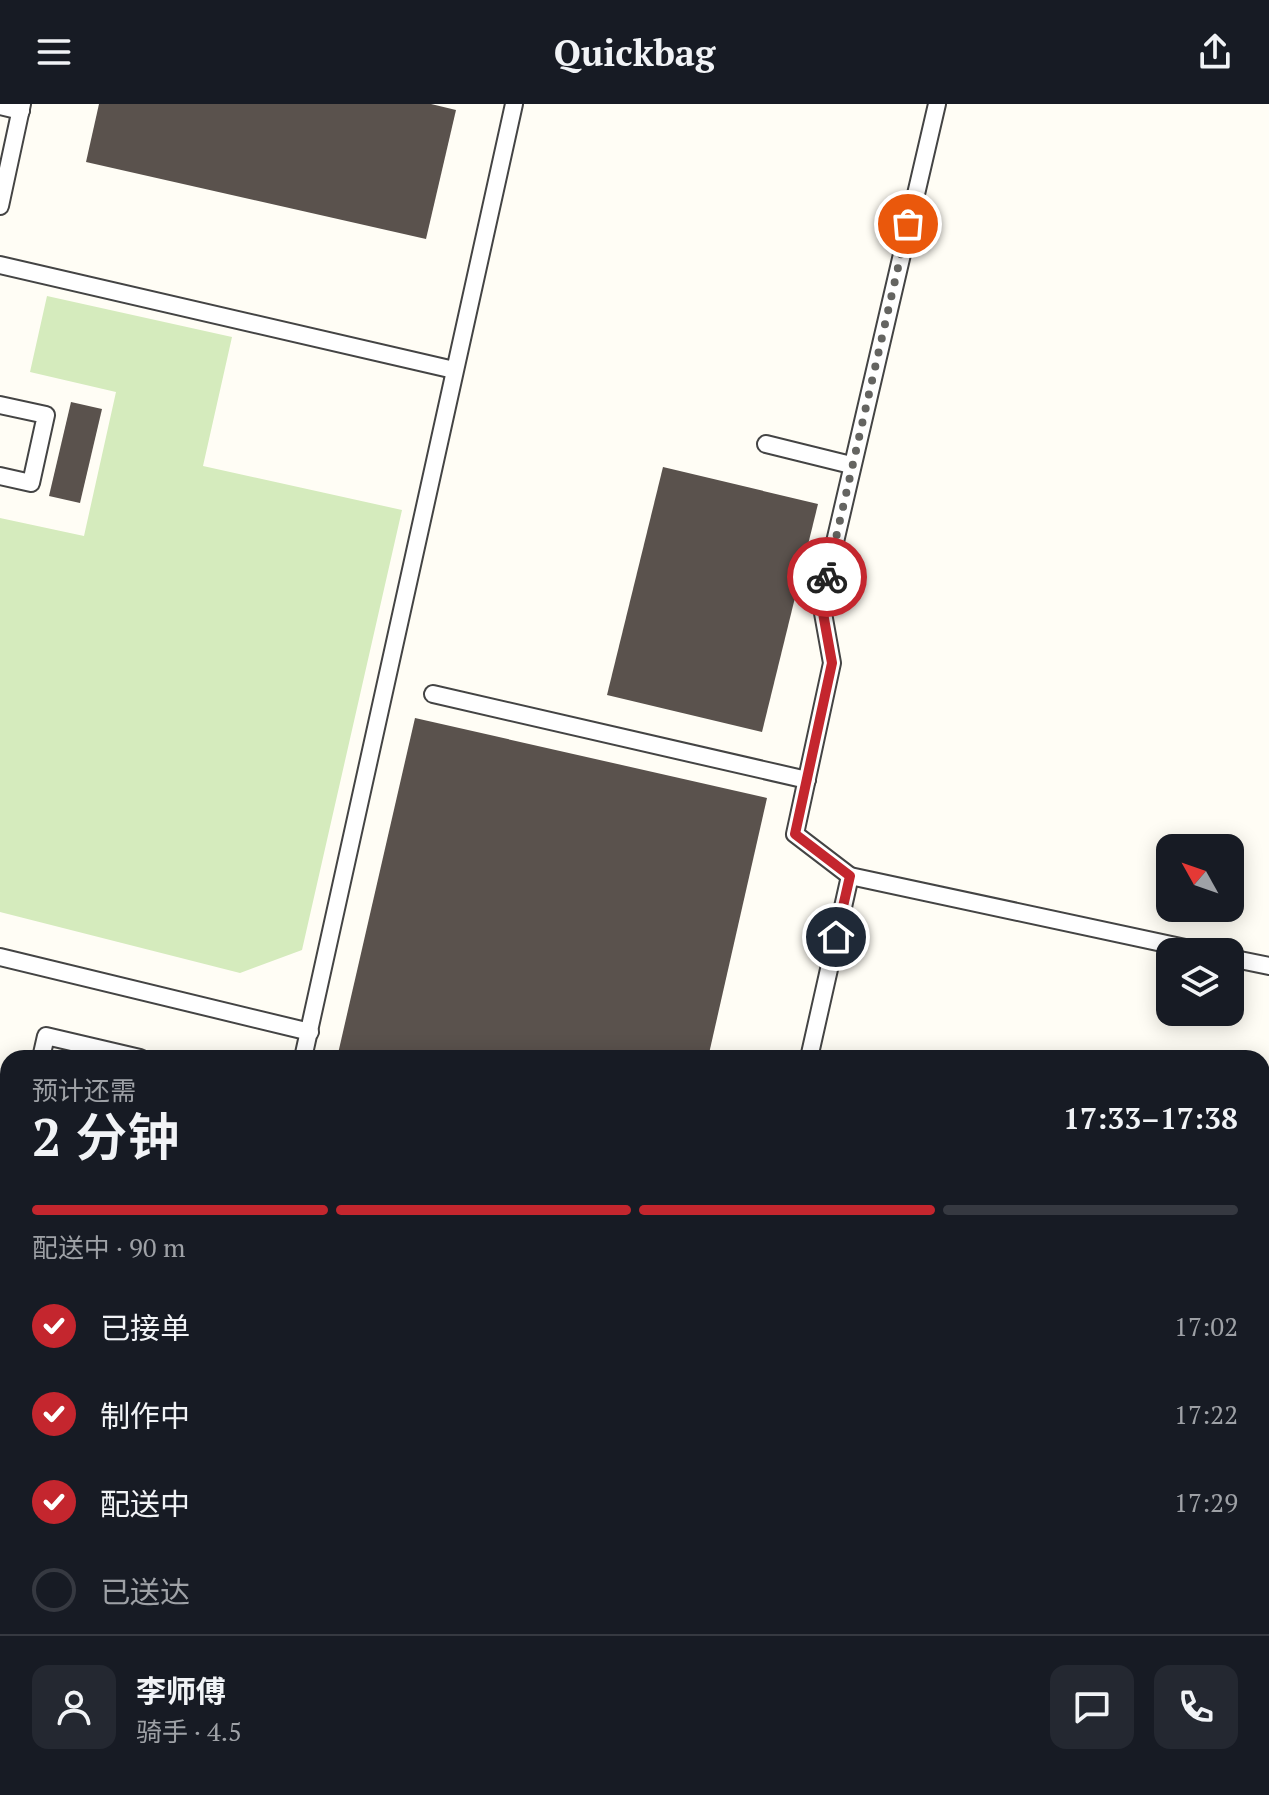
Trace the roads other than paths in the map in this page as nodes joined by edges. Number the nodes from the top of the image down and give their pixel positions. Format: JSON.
{"nodes":[{"id":1,"x":514,"y":104,"type":"edge"},
{"id":2,"x":937,"y":104,"type":"edge"},
{"id":3,"x":0,"y":106,"type":"edge"},
{"id":4,"x":22,"y":107,"type":"edge"},
{"id":5,"x":0,"y":206,"type":"edge"},
{"id":6,"x":0,"y":265,"type":"edge"},
{"id":7,"x":454,"y":370,"type":"junction"},
{"id":8,"x":0,"y":405,"type":"edge"},
{"id":9,"x":766,"y":444,"type":"dead end"},
{"id":10,"x":851,"y":465,"type":"junction"},
{"id":11,"x":0,"y":476,"type":"edge"},
{"id":12,"x":433,"y":694,"type":"dead end"},
{"id":13,"x":807,"y":780,"type":"junction"},
{"id":14,"x":850,"y":876,"type":"junction"},
{"id":15,"x":1156,"y":942,"type":"edge"},
{"id":16,"x":0,"y":957,"type":"edge"},
{"id":17,"x":1244,"y":961,"type":"edge"},
{"id":18,"x":1269,"y":966,"type":"edge"},
{"id":19,"x":310,"y":1032,"type":"junction"},
{"id":20,"x":43,"y":1050,"type":"edge"},
{"id":21,"x":106,"y":1050,"type":"edge"},
{"id":22,"x":305,"y":1050,"type":"edge"},
{"id":23,"x":811,"y":1050,"type":"edge"}],
"edges":[{"from":1,"to":7,"type":"lane"},
{"from":2,"to":10,"type":"lane"},
{"from":3,"to":4,"type":"lane"},
{"from":4,"to":5,"type":"lane"},
{"from":6,"to":7,"type":"lane"},
{"from":7,"to":19,"type":"lane"},
{"from":8,"to":11,"type":"lane"},
{"from":9,"to":10,"type":"lane"},
{"from":10,"to":13,"type":"lane"},
{"from":12,"to":13,"type":"lane"},
{"from":13,"to":14,"type":"lane"},
{"from":14,"to":15,"type":"lane"},
{"from":14,"to":23,"type":"lane"},
{"from":16,"to":19,"type":"lane"},
{"from":17,"to":18,"type":"lane"},
{"from":19,"to":22,"type":"lane"},
{"from":20,"to":21,"type":"lane"}]}
